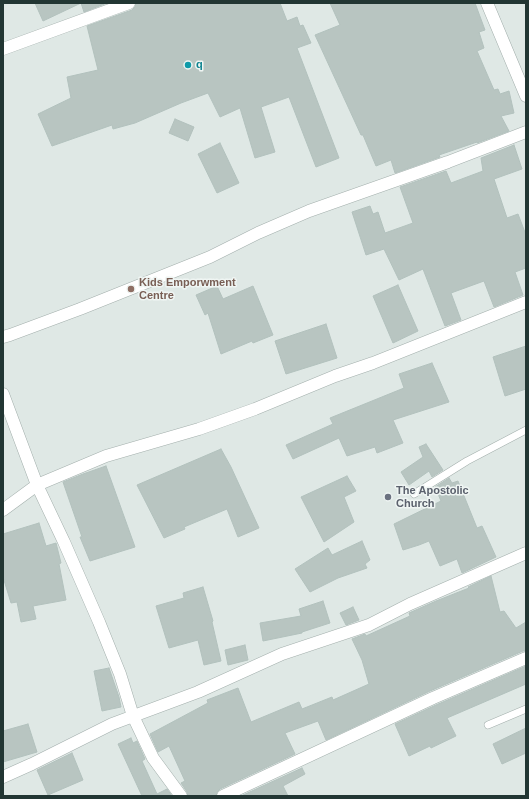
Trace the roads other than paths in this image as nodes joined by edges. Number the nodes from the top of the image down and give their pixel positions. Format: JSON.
{"nodes":[{"id":1,"x":129,"y":3,"type":"edge"},
{"id":2,"x":487,"y":3,"type":"edge"},
{"id":3,"x":3,"y":49,"type":"edge"},
{"id":4,"x":525,"y":93,"type":"edge"},
{"id":5,"x":526,"y":132,"type":"edge"},
{"id":6,"x":526,"y":302,"type":"edge"},
{"id":7,"x":3,"y":337,"type":"edge"},
{"id":8,"x":3,"y":394,"type":"edge"},
{"id":9,"x":526,"y":430,"type":"edge"},
{"id":10,"x":37,"y":485,"type":"junction"},
{"id":11,"x":414,"y":494,"type":"dead end"},
{"id":12,"x":3,"y":510,"type":"edge"},
{"id":13,"x":526,"y":553,"type":"edge"},
{"id":14,"x":526,"y":658,"type":"edge"},
{"id":15,"x":526,"y":709,"type":"edge"},
{"id":16,"x":133,"y":716,"type":"junction"},
{"id":17,"x":488,"y":725,"type":"dead end"},
{"id":18,"x":3,"y":777,"type":"edge"},
{"id":19,"x":181,"y":796,"type":"edge"},
{"id":20,"x":223,"y":796,"type":"edge"}],
"edges":[{"from":1,"to":3,"type":"street"},
{"from":2,"to":4,"type":"street"},
{"from":5,"to":7,"type":"street"},
{"from":6,"to":10,"type":"street"},
{"from":8,"to":10,"type":"street"},
{"from":9,"to":11,"type":"lane"},
{"from":10,"to":12,"type":"street"},
{"from":10,"to":16,"type":"street"},
{"from":13,"to":16,"type":"street"},
{"from":14,"to":20,"type":"street"},
{"from":15,"to":17,"type":"lane"},
{"from":16,"to":18,"type":"street"},
{"from":16,"to":19,"type":"street"}]}
